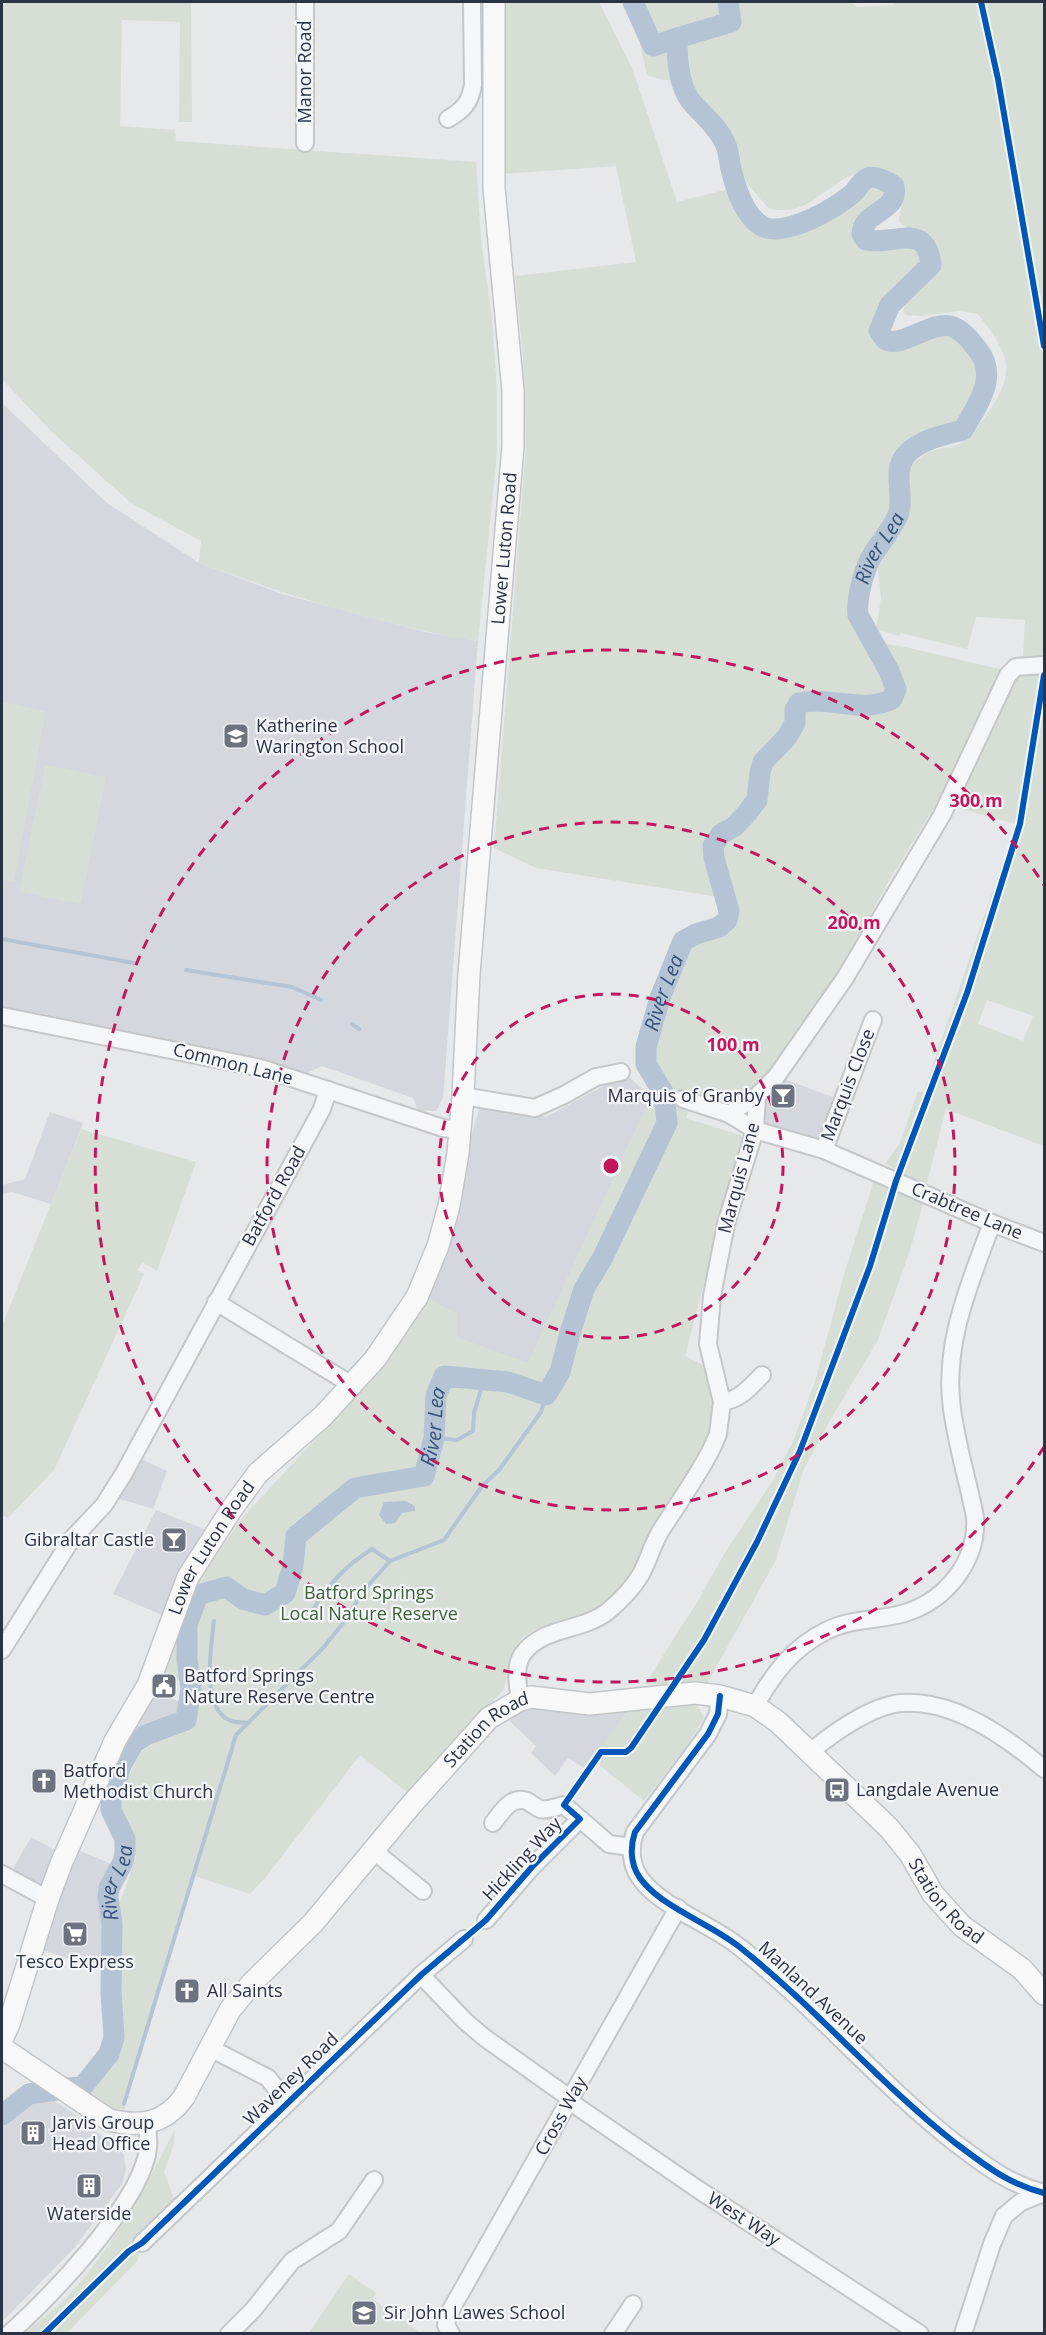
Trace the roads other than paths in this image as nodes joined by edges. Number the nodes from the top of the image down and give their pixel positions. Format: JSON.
{"nodes":[{"id":1,"x":305,"y":2,"type":"edge"},
{"id":2,"x":472,"y":2,"type":"edge"},
{"id":3,"x":494,"y":2,"type":"edge"},
{"id":4,"x":448,"y":119,"type":"dead end"},
{"id":5,"x":305,"y":143,"type":"dead end"},
{"id":6,"x":1044,"y":665,"type":"edge"},
{"id":7,"x":2,"y":1016,"type":"edge"},
{"id":8,"x":873,"y":1020,"type":"dead end"},
{"id":9,"x":621,"y":1072,"type":"dead end"},
{"id":10,"x":328,"y":1090,"type":"junction"},
{"id":11,"x":463,"y":1096,"type":"junction"},
{"id":12,"x":757,"y":1096,"type":"junction"},
{"id":13,"x":683,"y":1099,"type":"dead end"},
{"id":14,"x":729,"y":1114,"type":"junction"},
{"id":15,"x":459,"y":1130,"type":"junction"},
{"id":16,"x":755,"y":1130,"type":"junction"},
{"id":17,"x":824,"y":1150,"type":"junction"},
{"id":18,"x":992,"y":1223,"type":"junction"},
{"id":19,"x":1044,"y":1243,"type":"edge"},
{"id":20,"x":216,"y":1302,"type":"junction"},
{"id":21,"x":762,"y":1375,"type":"dead end"},
{"id":22,"x":352,"y":1385,"type":"junction"},
{"id":23,"x":722,"y":1402,"type":"junction"},
{"id":24,"x":2,"y":1650,"type":"edge"},
{"id":25,"x":720,"y":1696,"type":"junction"},
{"id":26,"x":520,"y":1700,"type":"junction"},
{"id":27,"x":755,"y":1706,"type":"junction"},
{"id":28,"x":810,"y":1752,"type":"junction"},
{"id":29,"x":1044,"y":1769,"type":"edge"},
{"id":30,"x":580,"y":1819,"type":"junction"},
{"id":31,"x":493,"y":1824,"type":"dead end"},
{"id":32,"x":631,"y":1847,"type":"junction"},
{"id":33,"x":374,"y":1851,"type":"junction"},
{"id":34,"x":2,"y":1874,"type":"edge"},
{"id":35,"x":423,"y":1891,"type":"dead end"},
{"id":36,"x":48,"y":1899,"type":"junction"},
{"id":37,"x":678,"y":1908,"type":"junction"},
{"id":38,"x":486,"y":1920,"type":"dead end"},
{"id":39,"x":464,"y":1939,"type":"dead end"},
{"id":40,"x":420,"y":1975,"type":"junction"},
{"id":41,"x":1044,"y":1994,"type":"edge"},
{"id":42,"x":2,"y":2039,"type":"edge"},
{"id":43,"x":2,"y":2048,"type":"edge"},
{"id":44,"x":210,"y":2048,"type":"junction"},
{"id":45,"x":275,"y":2086,"type":"dead end"},
{"id":46,"x":570,"y":2100,"type":"junction"},
{"id":47,"x":146,"y":2123,"type":"junction"},
{"id":48,"x":1004,"y":2179,"type":"junction"},
{"id":49,"x":374,"y":2180,"type":"dead end"},
{"id":50,"x":1044,"y":2193,"type":"edge"},
{"id":51,"x":1004,"y":2216,"type":"junction"},
{"id":52,"x":142,"y":2243,"type":"dead end"},
{"id":53,"x":633,"y":2304,"type":"dead end"},
{"id":54,"x":449,"y":2329,"type":"edge"},
{"id":55,"x":9,"y":2334,"type":"edge"},
{"id":56,"x":229,"y":2334,"type":"edge"},
{"id":57,"x":613,"y":2334,"type":"edge"},
{"id":58,"x":920,"y":2334,"type":"edge"},
{"id":59,"x":963,"y":2334,"type":"edge"}],
"edges":[{"from":1,"to":5,"type":"street","name":"Manor Road"},
{"from":2,"to":4,"type":"street"},
{"from":3,"to":11,"type":"main road","name":"Lower Luton Road"},
{"from":6,"to":12,"type":"street","name":"Marquis Lane"},
{"from":7,"to":10,"type":"street","name":"Common Lane"},
{"from":8,"to":17,"type":"street","name":"Marquis Close"},
{"from":9,"to":11,"type":"street"},
{"from":10,"to":15,"type":"street","name":"Common Lane"},
{"from":10,"to":20,"type":"street","name":"Batford Road"},
{"from":11,"to":15,"type":"main road","name":"Lower Luton Road"},
{"from":12,"to":14,"type":"street"},
{"from":12,"to":16,"type":"street","name":"Marquis Lane"},
{"from":13,"to":14,"type":"street","name":"Crabtree Lane"},
{"from":14,"to":16,"type":"street","name":"Crabtree Lane"},
{"from":15,"to":22,"type":"main road","name":"Lower Luton Road"},
{"from":16,"to":17,"type":"street","name":"Crabtree Lane"},
{"from":16,"to":23,"type":"street","name":"Marquis Lane"},
{"from":17,"to":18,"type":"street","name":"Crabtree Lane"},
{"from":18,"to":19,"type":"street","name":"Crabtree Lane"},
{"from":18,"to":27,"type":"street"},
{"from":20,"to":22,"type":"street"},
{"from":20,"to":24,"type":"street","name":"Batford Road"},
{"from":21,"to":23,"type":"street"},
{"from":22,"to":36,"type":"main road","name":"Lower Luton Road"},
{"from":23,"to":26,"type":"street","name":"Marquis Lane"},
{"from":25,"to":26,"type":"main road","name":"Station Road"},
{"from":25,"to":27,"type":"main road","name":"Station Road"},
{"from":25,"to":32,"type":"street"},
{"from":26,"to":33,"type":"main road","name":"Station Road"},
{"from":27,"to":28,"type":"main road","name":"Station Road"},
{"from":28,"to":29,"type":"street"},
{"from":28,"to":41,"type":"main road","name":"Station Road"},
{"from":30,"to":31,"type":"street"},
{"from":30,"to":32,"type":"street","name":"Hickling Way"},
{"from":30,"to":38,"type":"street","name":"Hickling Way"},
{"from":32,"to":37,"type":"street","name":"Manland Avenue"},
{"from":33,"to":35,"type":"street"},
{"from":33,"to":44,"type":"main road","name":"Station Road"},
{"from":34,"to":36,"type":"street"},
{"from":36,"to":42,"type":"main road","name":"Lower Luton Road"},
{"from":37,"to":46,"type":"street","name":"Cross Way"},
{"from":37,"to":48,"type":"street","name":"Manland Avenue"},
{"from":39,"to":40,"type":"street","name":"Waveney Road"},
{"from":40,"to":46,"type":"street","name":"West Way"},
{"from":40,"to":52,"type":"street","name":"Waveney Road"},
{"from":43,"to":47,"type":"main road","name":"Station Road"},
{"from":44,"to":45,"type":"street"},
{"from":44,"to":47,"type":"main road","name":"Station Road"},
{"from":46,"to":54,"type":"street","name":"Cross Way"},
{"from":46,"to":58,"type":"street","name":"West Way"},
{"from":47,"to":55,"type":"street"},
{"from":48,"to":50,"type":"street","name":"Manland Avenue"},
{"from":48,"to":51,"type":"street"},
{"from":49,"to":56,"type":"street"},
{"from":50,"to":51,"type":"street"},
{"from":51,"to":59,"type":"street"},
{"from":53,"to":57,"type":"street"}]}
